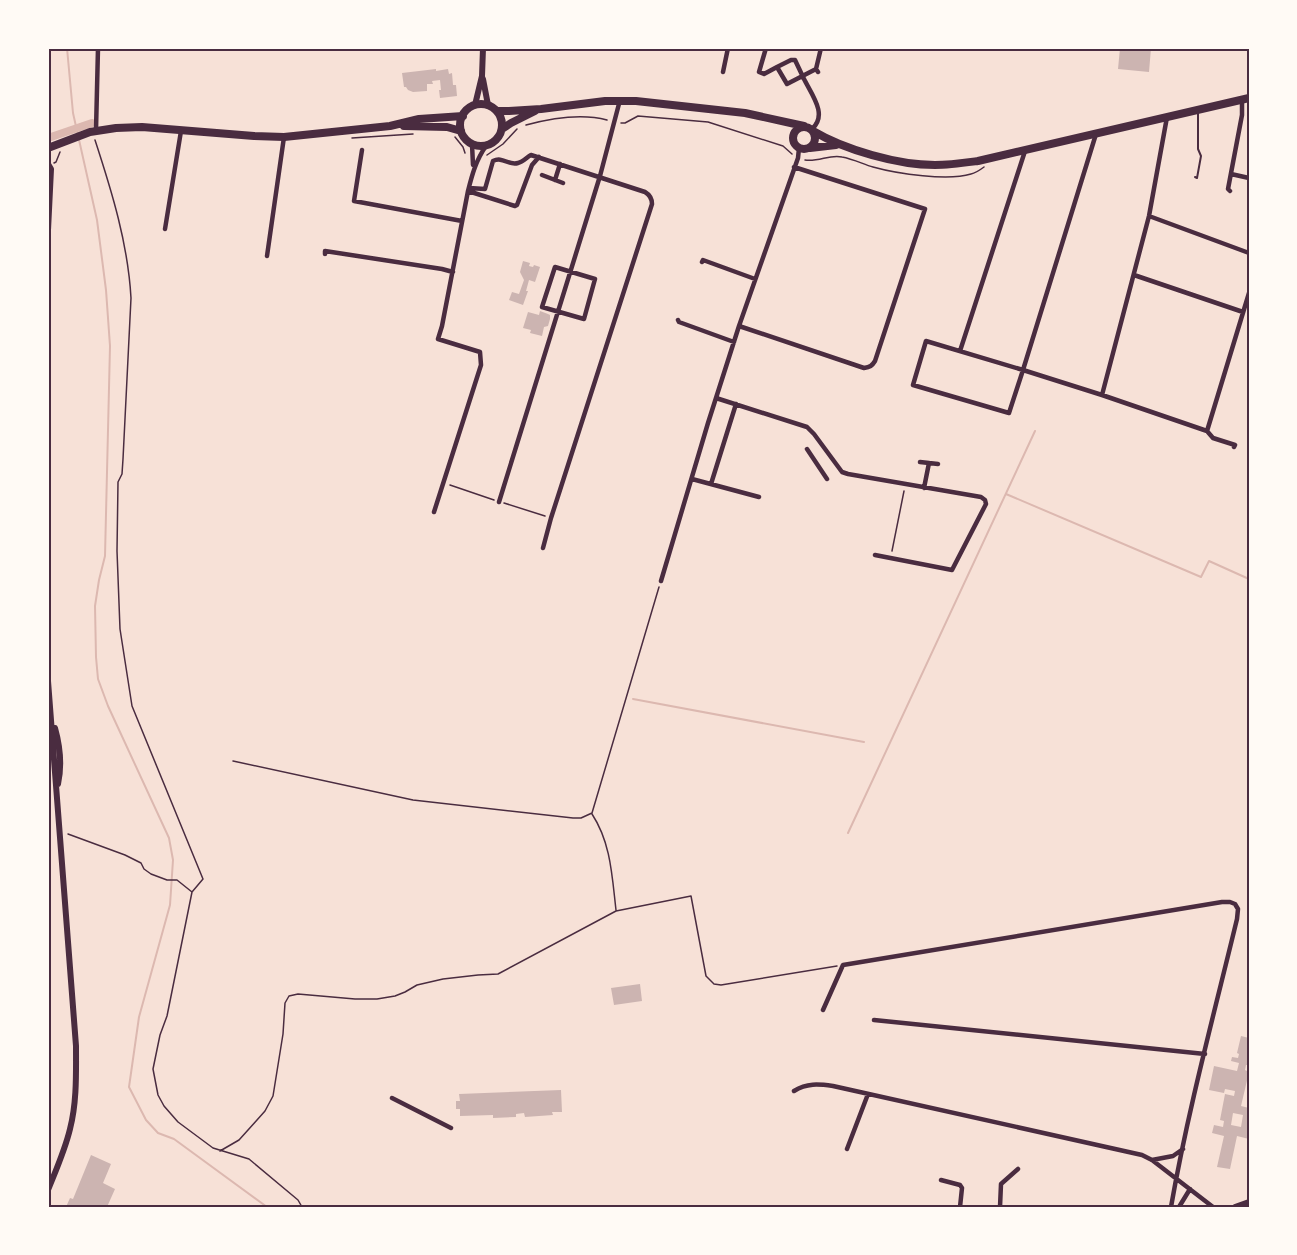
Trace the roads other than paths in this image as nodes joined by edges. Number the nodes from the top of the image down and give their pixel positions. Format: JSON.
{"nodes":[{"id":1,"x":98,"y":48,"type":"edge"},
{"id":2,"x":483,"y":48,"type":"edge"},
{"id":3,"x":728,"y":48,"type":"edge"},
{"id":4,"x":766,"y":48,"type":"edge"},
{"id":5,"x":821,"y":48,"type":"edge"},
{"id":6,"x":777,"y":67,"type":"junction"},
{"id":7,"x":723,"y":72,"type":"dead end"},
{"id":8,"x":482,"y":75,"type":"junction"},
{"id":9,"x":803,"y":76,"type":"junction"},
{"id":10,"x":1246,"y":99,"type":"edge"},
{"id":11,"x":620,"y":100,"type":"junction"},
{"id":12,"x":475,"y":105,"type":"junction"},
{"id":13,"x":488,"y":105,"type":"junction"},
{"id":14,"x":540,"y":109,"type":"junction"},
{"id":15,"x":1198,"y":110,"type":"junction"},
{"id":16,"x":497,"y":111,"type":"junction"},
{"id":17,"x":463,"y":116,"type":"junction"},
{"id":18,"x":1167,"y":117,"type":"junction"},
{"id":19,"x":772,"y":118,"type":"junction"},
{"id":20,"x":390,"y":126,"type":"junction"},
{"id":21,"x":502,"y":129,"type":"junction"},
{"id":22,"x":810,"y":129,"type":"junction"},
{"id":23,"x":181,"y":130,"type":"junction"},
{"id":24,"x":461,"y":131,"type":"junction"},
{"id":25,"x":93,"y":133,"type":"junction"},
{"id":26,"x":1096,"y":134,"type":"junction"},
{"id":27,"x":284,"y":137,"type":"junction"},
{"id":28,"x":793,"y":140,"type":"junction"},
{"id":29,"x":472,"y":144,"type":"junction"},
{"id":30,"x":841,"y":145,"type":"junction"},
{"id":31,"x":486,"y":146,"type":"junction"},
{"id":32,"x":48,"y":148,"type":"edge"},
{"id":33,"x":799,"y":148,"type":"junction"},
{"id":34,"x":809,"y":148,"type":"junction"},
{"id":35,"x":362,"y":150,"type":"dead end"},
{"id":36,"x":1025,"y":150,"type":"junction"},
{"id":37,"x":539,"y":157,"type":"junction"},
{"id":38,"x":48,"y":164,"type":"edge"},
{"id":39,"x":560,"y":164,"type":"junction"},
{"id":40,"x":794,"y":167,"type":"junction"},
{"id":41,"x":474,"y":170,"type":"junction"},
{"id":42,"x":1231,"y":174,"type":"junction"},
{"id":43,"x":542,"y":175,"type":"dead end"},
{"id":44,"x":600,"y":176,"type":"junction"},
{"id":45,"x":1195,"y":177,"type":"dead end"},
{"id":46,"x":1249,"y":178,"type":"edge"},
{"id":47,"x":555,"y":180,"type":"junction"},
{"id":48,"x":563,"y":183,"type":"dead end"},
{"id":49,"x":485,"y":189,"type":"junction"},
{"id":50,"x":469,"y":190,"type":"junction"},
{"id":51,"x":1230,"y":191,"type":"dead end"},
{"id":52,"x":483,"y":196,"type":"junction"},
{"id":53,"x":1149,"y":216,"type":"junction"},
{"id":54,"x":462,"y":221,"type":"junction"},
{"id":55,"x":165,"y":229,"type":"dead end"},
{"id":56,"x":48,"y":230,"type":"edge"},
{"id":57,"x":325,"y":254,"type":"dead end"},
{"id":58,"x":1249,"y":254,"type":"edge"},
{"id":59,"x":267,"y":256,"type":"dead end"},
{"id":60,"x":702,"y":262,"type":"dead end"},
{"id":61,"x":570,"y":271,"type":"junction"},
{"id":62,"x":453,"y":272,"type":"junction"},
{"id":63,"x":1134,"y":275,"type":"junction"},
{"id":64,"x":755,"y":279,"type":"junction"},
{"id":65,"x":1249,"y":292,"type":"edge"},
{"id":66,"x":558,"y":311,"type":"junction"},
{"id":67,"x":1243,"y":312,"type":"junction"},
{"id":68,"x":678,"y":320,"type":"dead end"},
{"id":69,"x":739,"y":326,"type":"junction"},
{"id":70,"x":734,"y":342,"type":"junction"},
{"id":71,"x":960,"y":351,"type":"junction"},
{"id":72,"x":1023,"y":369,"type":"junction"},
{"id":73,"x":1102,"y":394,"type":"junction"},
{"id":74,"x":716,"y":398,"type":"junction"},
{"id":75,"x":736,"y":404,"type":"junction"},
{"id":76,"x":1207,"y":431,"type":"junction"},
{"id":77,"x":1234,"y":447,"type":"dead end"},
{"id":78,"x":807,"y":449,"type":"dead end"},
{"id":79,"x":828,"y":453,"type":"junction"},
{"id":80,"x":816,"y":462,"type":"junction"},
{"id":81,"x":920,"y":462,"type":"dead end"},
{"id":82,"x":929,"y":463,"type":"junction"},
{"id":83,"x":938,"y":464,"type":"dead end"},
{"id":84,"x":827,"y":478,"type":"dead end"},
{"id":85,"x":692,"y":479,"type":"junction"},
{"id":86,"x":711,"y":484,"type":"junction"},
{"id":87,"x":924,"y":488,"type":"junction"},
{"id":88,"x":759,"y":497,"type":"dead end"},
{"id":89,"x":499,"y":502,"type":"dead end"},
{"id":90,"x":434,"y":512,"type":"dead end"},
{"id":91,"x":543,"y":548,"type":"dead end"},
{"id":92,"x":876,"y":555,"type":"dead end"},
{"id":93,"x":662,"y":581,"type":"road end"},
{"id":94,"x":48,"y":681,"type":"edge"},
{"id":95,"x":823,"y":1010,"type":"dead end"},
{"id":96,"x":874,"y":1020,"type":"dead end"},
{"id":97,"x":1204,"y":1054,"type":"junction"},
{"id":98,"x":794,"y":1091,"type":"dead end"},
{"id":99,"x":868,"y":1094,"type":"junction"},
{"id":100,"x":392,"y":1098,"type":"dead end"},
{"id":101,"x":451,"y":1128,"type":"dead end"},
{"id":102,"x":847,"y":1149,"type":"dead end"},
{"id":103,"x":1183,"y":1149,"type":"junction"},
{"id":104,"x":1152,"y":1160,"type":"junction"},
{"id":105,"x":1018,"y":1169,"type":"dead end"},
{"id":106,"x":1176,"y":1178,"type":"junction"},
{"id":107,"x":941,"y":1180,"type":"dead end"},
{"id":108,"x":1190,"y":1189,"type":"junction"},
{"id":109,"x":48,"y":1190,"type":"edge"},
{"id":110,"x":1249,"y":1202,"type":"edge"},
{"id":111,"x":960,"y":1207,"type":"edge"},
{"id":112,"x":1000,"y":1207,"type":"edge"},
{"id":113,"x":1171,"y":1207,"type":"edge"},
{"id":114,"x":1179,"y":1207,"type":"edge"},
{"id":115,"x":1213,"y":1207,"type":"edge"},
{"id":116,"x":1235,"y":1207,"type":"edge"}],
"edges":[{"from":1,"to":25,"type":"street"},
{"from":2,"to":8,"type":"street"},
{"from":3,"to":7,"type":"street"},
{"from":4,"to":6,"type":"street"},
{"from":5,"to":9,"type":"street"},
{"from":6,"to":9,"type":"street"},
{"from":6,"to":9,"type":"street"},
{"from":8,"to":12,"type":"street"},
{"from":8,"to":13,"type":"street"},
{"from":9,"to":22,"type":"street"},
{"from":10,"to":15,"type":"main road"},
{"from":10,"to":42,"type":"street"},
{"from":11,"to":14,"type":"main road"},
{"from":11,"to":19,"type":"main road"},
{"from":11,"to":44,"type":"street"},
{"from":12,"to":13,"type":"main road"},
{"from":12,"to":17,"type":"main road"},
{"from":13,"to":16,"type":"main road"},
{"from":14,"to":16,"type":"main road"},
{"from":14,"to":21,"type":"main road"},
{"from":15,"to":18,"type":"main road"},
{"from":15,"to":45,"type":"lane"},
{"from":16,"to":21,"type":"main road"},
{"from":17,"to":20,"type":"main road"},
{"from":17,"to":24,"type":"main road"},
{"from":18,"to":26,"type":"main road"},
{"from":18,"to":53,"type":"street"},
{"from":19,"to":22,"type":"main road"},
{"from":19,"to":28,"type":"main road"},
{"from":20,"to":24,"type":"main road"},
{"from":20,"to":27,"type":"main road"},
{"from":21,"to":31,"type":"main road"},
{"from":22,"to":28,"type":"main road"},
{"from":22,"to":30,"type":"main road"},
{"from":22,"to":34,"type":"main road"},
{"from":23,"to":25,"type":"main road"},
{"from":23,"to":27,"type":"main road"},
{"from":23,"to":55,"type":"street"},
{"from":24,"to":29,"type":"main road"},
{"from":25,"to":32,"type":"main road"},
{"from":26,"to":36,"type":"main road"},
{"from":26,"to":72,"type":"street"},
{"from":27,"to":59,"type":"street"},
{"from":28,"to":33,"type":"main road"},
{"from":29,"to":31,"type":"main road"},
{"from":29,"to":41,"type":"street"},
{"from":30,"to":34,"type":"main road"},
{"from":30,"to":36,"type":"main road"},
{"from":31,"to":41,"type":"street"},
{"from":33,"to":34,"type":"main road"},
{"from":33,"to":40,"type":"street"},
{"from":35,"to":54,"type":"street"},
{"from":36,"to":71,"type":"street"},
{"from":37,"to":39,"type":"street"},
{"from":37,"to":49,"type":"street"},
{"from":37,"to":52,"type":"street"},
{"from":38,"to":56,"type":"street"},
{"from":39,"to":44,"type":"street"},
{"from":39,"to":47,"type":"street"},
{"from":40,"to":64,"type":"street"},
{"from":40,"to":69,"type":"street"},
{"from":41,"to":50,"type":"street"},
{"from":42,"to":46,"type":"street"},
{"from":42,"to":51,"type":"street"},
{"from":43,"to":47,"type":"street"},
{"from":44,"to":61,"type":"street"},
{"from":44,"to":91,"type":"street"},
{"from":47,"to":48,"type":"street"},
{"from":49,"to":50,"type":"street"},
{"from":49,"to":52,"type":"street"},
{"from":50,"to":52,"type":"street"},
{"from":50,"to":54,"type":"street"},
{"from":53,"to":58,"type":"street"},
{"from":53,"to":63,"type":"street"},
{"from":54,"to":62,"type":"street"},
{"from":57,"to":62,"type":"street"},
{"from":60,"to":64,"type":"street"},
{"from":61,"to":66,"type":"street"},
{"from":61,"to":66,"type":"street"},
{"from":61,"to":66,"type":"street"},
{"from":62,"to":90,"type":"street"},
{"from":63,"to":67,"type":"street"},
{"from":63,"to":73,"type":"street"},
{"from":64,"to":69,"type":"street"},
{"from":65,"to":67,"type":"street"},
{"from":66,"to":89,"type":"street"},
{"from":67,"to":76,"type":"street"},
{"from":68,"to":70,"type":"street"},
{"from":69,"to":70,"type":"street"},
{"from":70,"to":74,"type":"street"},
{"from":71,"to":72,"type":"street"},
{"from":71,"to":72,"type":"street"},
{"from":72,"to":73,"type":"street"},
{"from":73,"to":76,"type":"street"},
{"from":74,"to":75,"type":"street"},
{"from":74,"to":85,"type":"street"},
{"from":75,"to":79,"type":"street"},
{"from":75,"to":86,"type":"street"},
{"from":76,"to":77,"type":"street"},
{"from":78,"to":80,"type":"street"},
{"from":79,"to":80,"type":"street"},
{"from":79,"to":87,"type":"street"},
{"from":80,"to":84,"type":"street"},
{"from":81,"to":82,"type":"street"},
{"from":82,"to":83,"type":"street"},
{"from":82,"to":87,"type":"street"},
{"from":85,"to":86,"type":"street"},
{"from":85,"to":93,"type":"street"},
{"from":86,"to":88,"type":"street"},
{"from":87,"to":92,"type":"street"},
{"from":94,"to":109,"type":"street"},
{"from":95,"to":97,"type":"street"},
{"from":96,"to":97,"type":"street"},
{"from":97,"to":103,"type":"street"},
{"from":98,"to":99,"type":"street"},
{"from":99,"to":102,"type":"street"},
{"from":99,"to":104,"type":"street"},
{"from":100,"to":101,"type":"street"},
{"from":103,"to":104,"type":"street"},
{"from":103,"to":106,"type":"street"},
{"from":104,"to":106,"type":"street"},
{"from":105,"to":112,"type":"street"},
{"from":106,"to":108,"type":"street"},
{"from":106,"to":113,"type":"street"},
{"from":107,"to":111,"type":"street"},
{"from":108,"to":114,"type":"street"},
{"from":108,"to":115,"type":"street"},
{"from":110,"to":116,"type":"street"}]}
